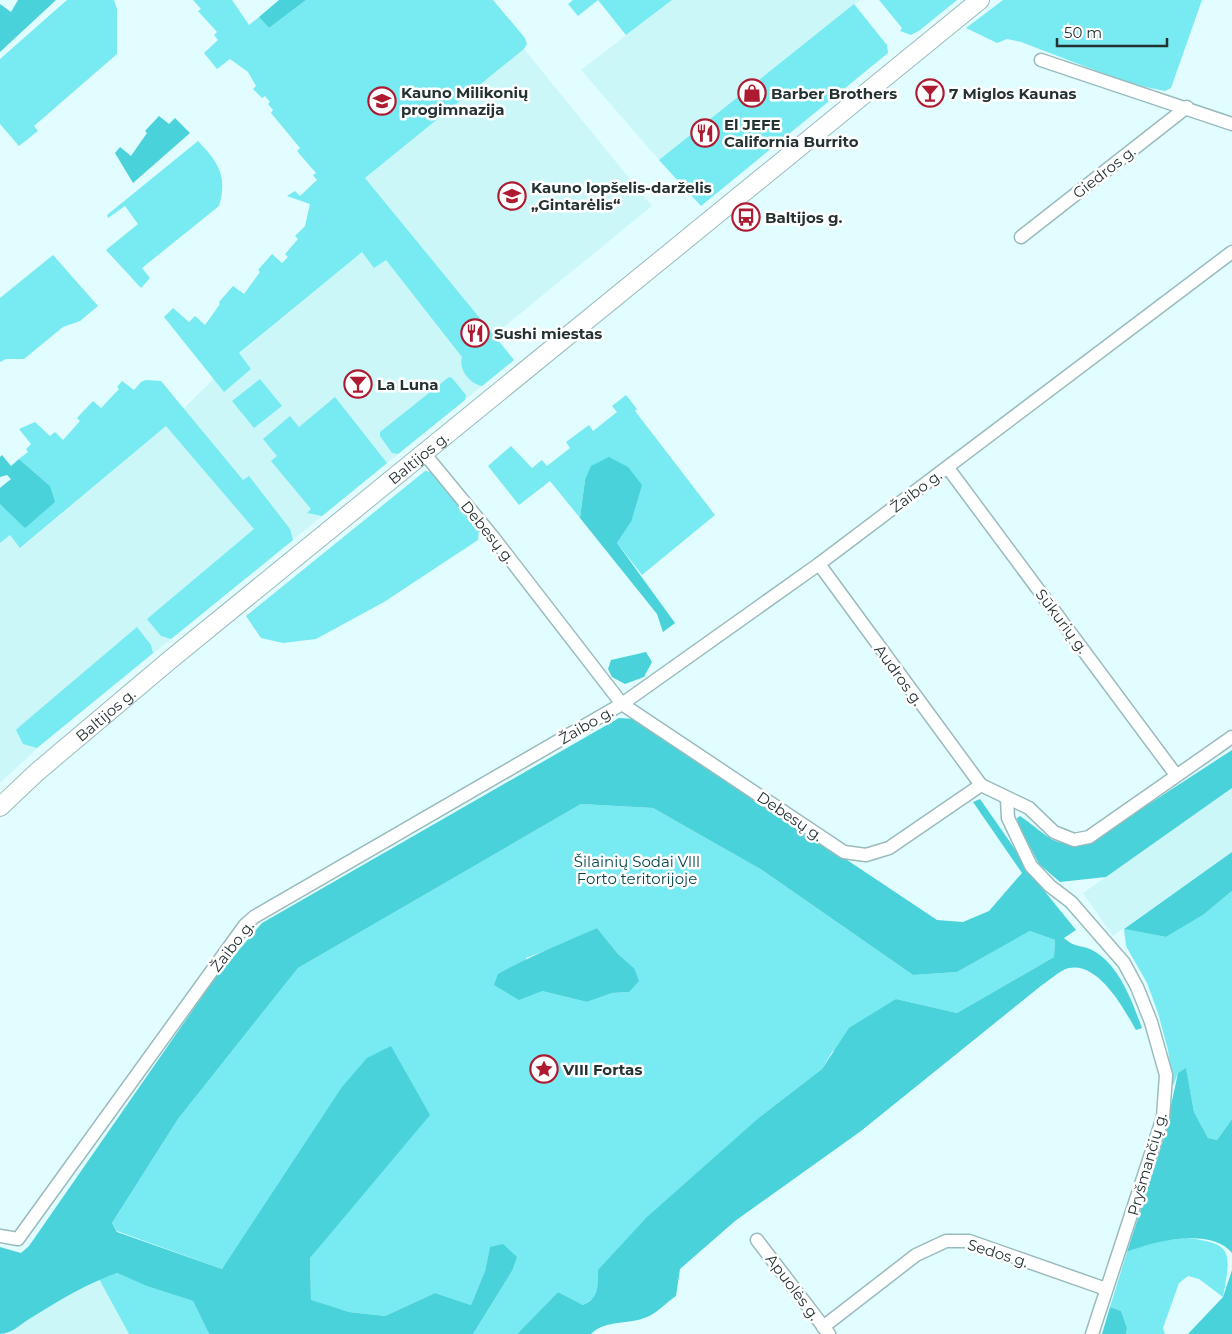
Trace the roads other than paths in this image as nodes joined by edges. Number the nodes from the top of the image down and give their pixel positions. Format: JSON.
{"nodes":[{"id":1,"x":980,"y":0,"type":"edge"},
{"id":2,"x":1041,"y":60,"type":"dead end"},
{"id":3,"x":1186,"y":107,"type":"junction"},
{"id":4,"x":1232,"y":124,"type":"edge"},
{"id":5,"x":1021,"y":237,"type":"dead end"},
{"id":6,"x":1232,"y":252,"type":"edge"},
{"id":7,"x":424,"y":453,"type":"junction"},
{"id":8,"x":948,"y":468,"type":"junction"},
{"id":9,"x":819,"y":564,"type":"junction"},
{"id":10,"x":622,"y":704,"type":"junction"},
{"id":11,"x":1232,"y":737,"type":"edge"},
{"id":12,"x":1176,"y":775,"type":"junction"},
{"id":13,"x":981,"y":785,"type":"junction"},
{"id":14,"x":1007,"y":799,"type":"junction"},
{"id":15,"x":0,"y":807,"type":"edge"},
{"id":16,"x":0,"y":1236,"type":"edge"},
{"id":17,"x":757,"y":1240,"type":"dead end"},
{"id":18,"x":1106,"y":1288,"type":"junction"},
{"id":19,"x":826,"y":1330,"type":"edge"},
{"id":20,"x":1092,"y":1334,"type":"edge"}],
"edges":[{"from":1,"to":7,"type":"main road","name":"Baltijos g."},
{"from":2,"to":3,"type":"street"},
{"from":3,"to":4,"type":"street"},
{"from":3,"to":5,"type":"street","name":"Giedros g."},
{"from":6,"to":8,"type":"street","name":"Žaibo g."},
{"from":7,"to":10,"type":"street","name":"Debesų g."},
{"from":7,"to":15,"type":"main road","name":"Baltijos g."},
{"from":8,"to":9,"type":"street","name":"Žaibo g."},
{"from":8,"to":12,"type":"street","name":"Sūkurių g."},
{"from":9,"to":10,"type":"street","name":"Žaibo g."},
{"from":9,"to":13,"type":"street","name":"Audros g."},
{"from":10,"to":13,"type":"street","name":"Debesų g."},
{"from":10,"to":16,"type":"street","name":"Žaibo g."},
{"from":11,"to":12,"type":"street"},
{"from":12,"to":14,"type":"street"},
{"from":13,"to":14,"type":"street"},
{"from":14,"to":18,"type":"street","name":"Pryšmančių g."},
{"from":17,"to":19,"type":"street","name":"Apuolės g."},
{"from":18,"to":19,"type":"street","name":"Sedos g."},
{"from":18,"to":20,"type":"street","name":"Pryšmančių g."}]}
